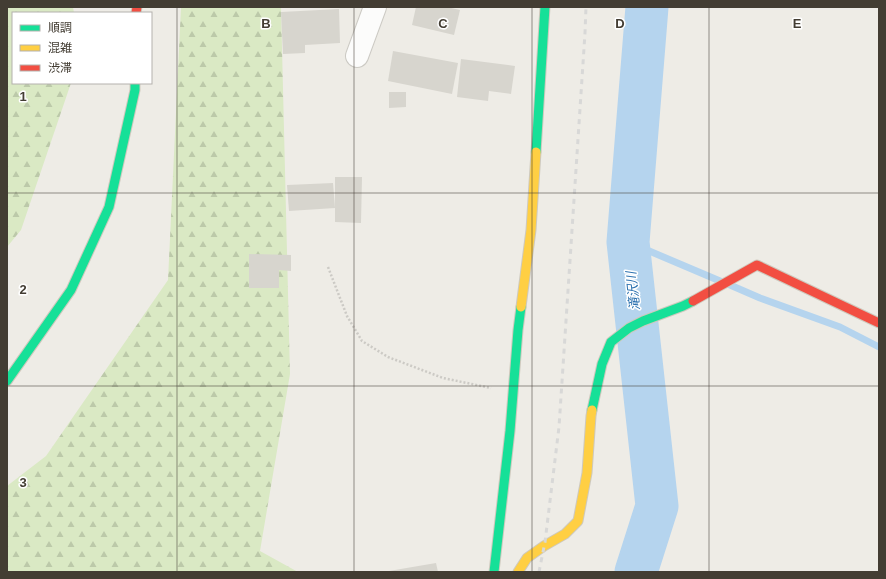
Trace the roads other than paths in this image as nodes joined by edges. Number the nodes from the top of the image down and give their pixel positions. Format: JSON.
{"nodes":[{"id":1,"x":374,"y":7,"type":"edge"},
{"id":2,"x":545,"y":7,"type":"edge"},
{"id":3,"x":357,"y":56,"type":"dead end"},
{"id":4,"x":135,"y":84,"type":"edge"},
{"id":5,"x":879,"y":323,"type":"edge"},
{"id":6,"x":7,"y":382,"type":"edge"},
{"id":7,"x":494,"y":572,"type":"edge"},
{"id":8,"x":518,"y":572,"type":"edge"}],
"edges":[{"from":1,"to":3,"type":"street"},
{"from":2,"to":7,"type":"street"},
{"from":4,"to":6,"type":"street"},
{"from":5,"to":8,"type":"street"}]}
